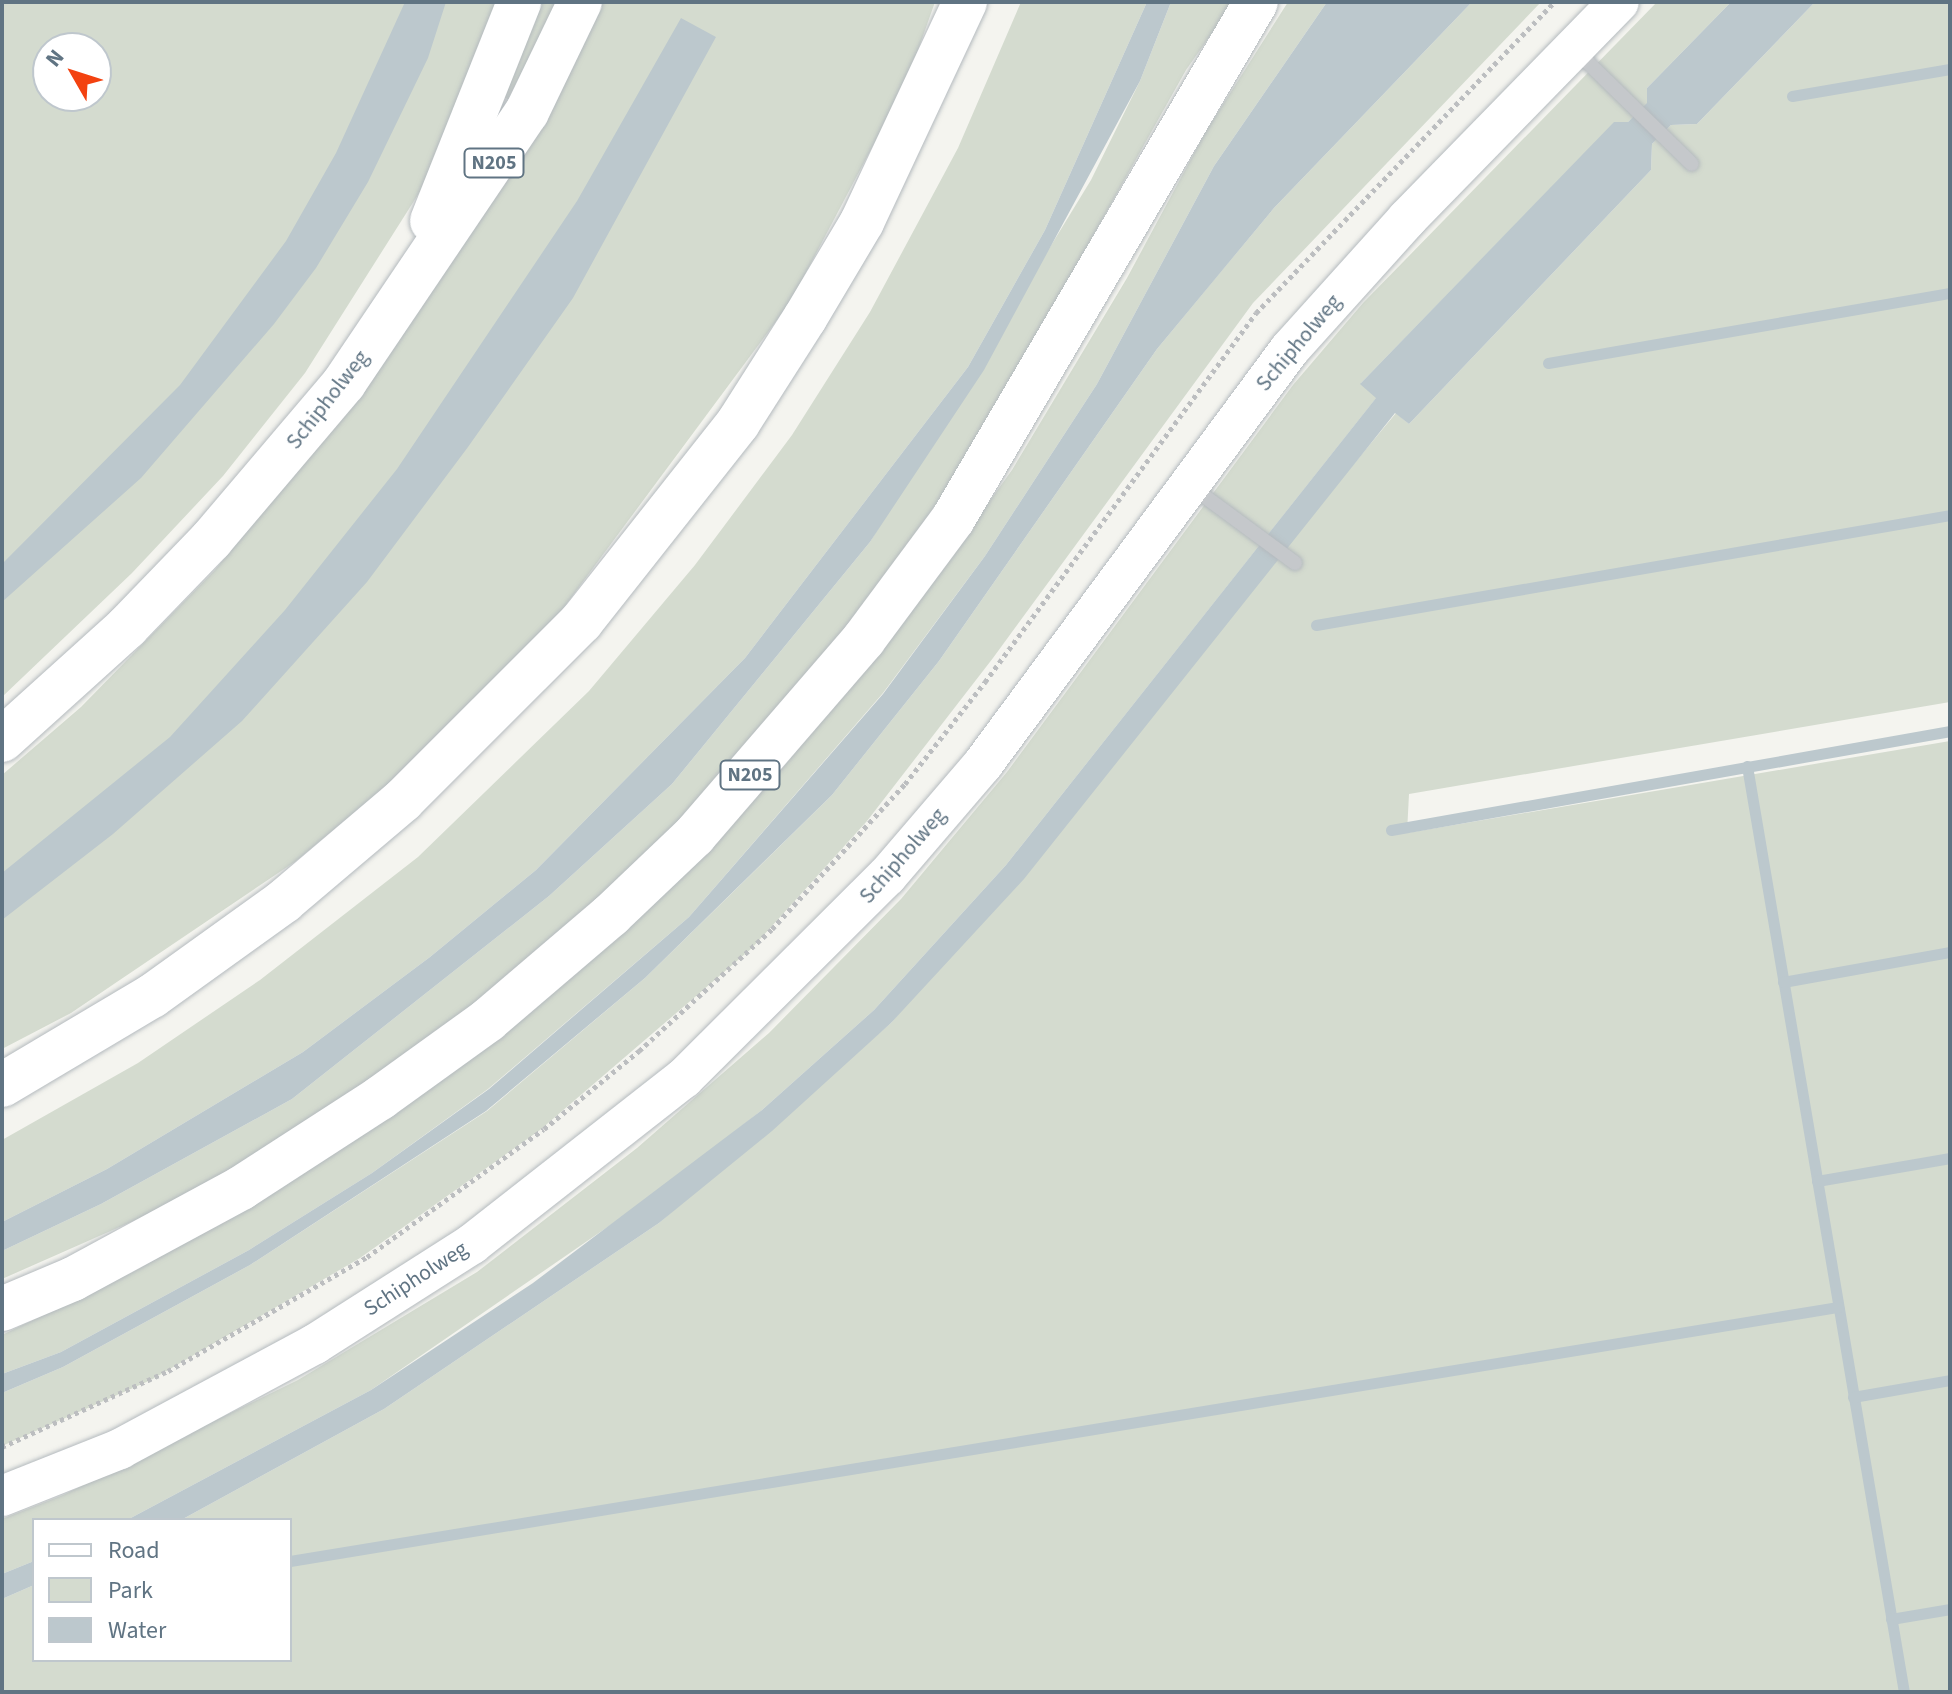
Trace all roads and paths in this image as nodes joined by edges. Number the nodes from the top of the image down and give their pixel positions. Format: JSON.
{"nodes":[{"id":1,"x":519,"y":2,"type":"edge"},
{"id":2,"x":580,"y":2,"type":"edge"},
{"id":3,"x":965,"y":2,"type":"edge"},
{"id":4,"x":1256,"y":2,"type":"edge"},
{"id":5,"x":1554,"y":2,"type":"edge"},
{"id":6,"x":1619,"y":2,"type":"edge"},
{"id":7,"x":1574,"y":49,"type":"junction"},
{"id":8,"x":1692,"y":164,"type":"dead end"},
{"id":9,"x":392,"y":315,"type":"junction"},
{"id":10,"x":1189,"y":485,"type":"junction"},
{"id":11,"x":1289,"y":558,"type":"dead end"},
{"id":12,"x":2,"y":740,"type":"edge"},
{"id":13,"x":2,"y":1085,"type":"edge"},
{"id":14,"x":2,"y":1309,"type":"edge"},
{"id":15,"x":2,"y":1447,"type":"edge"},
{"id":16,"x":2,"y":1496,"type":"edge"}],
"edges":[{"from":1,"to":9,"type":"highway","number":"N205"},
{"from":2,"to":9,"type":"highway","name":"Schipholweg","number":"N205"},
{"from":3,"to":13,"type":"highway"},
{"from":4,"to":14,"type":"highway","number":"N205"},
{"from":5,"to":15,"type":"path","name":"Schipholweg"},
{"from":6,"to":7,"type":"main road","name":"Schipholweg"},
{"from":7,"to":8,"type":"lane"},
{"from":7,"to":10,"type":"main road","name":"Schipholweg"},
{"from":9,"to":12,"type":"highway","name":"Schipholweg","number":"N205"},
{"from":10,"to":11,"type":"lane"},
{"from":10,"to":16,"type":"main road","name":"Schipholweg"}]}
